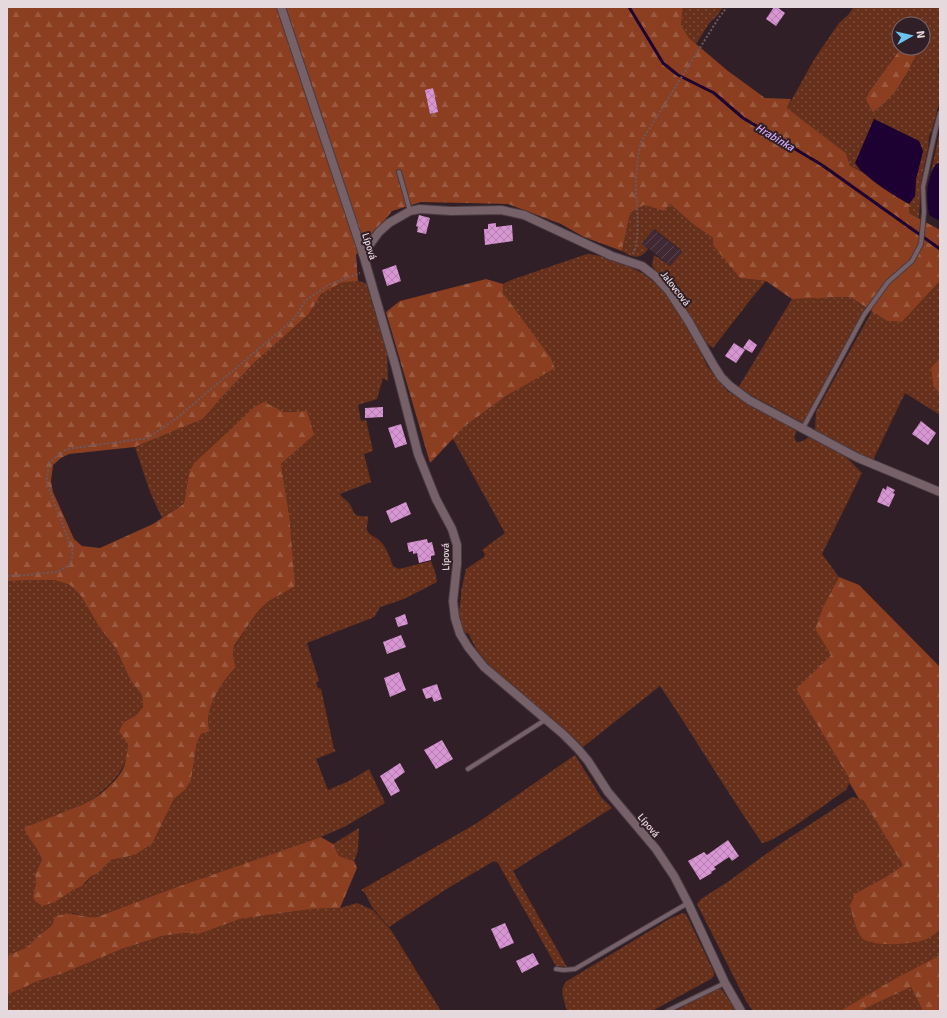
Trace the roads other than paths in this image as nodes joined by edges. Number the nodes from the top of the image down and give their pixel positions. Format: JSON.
{"nodes":[{"id":1,"x":281,"y":7,"type":"edge"},
{"id":2,"x":940,"y":113,"type":"edge"},
{"id":3,"x":400,"y":172,"type":"dead end"},
{"id":4,"x":410,"y":210,"type":"junction"},
{"id":5,"x":363,"y":254,"type":"junction"},
{"id":6,"x":803,"y":428,"type":"junction"},
{"id":7,"x":940,"y":492,"type":"edge"},
{"id":8,"x":545,"y":720,"type":"junction"},
{"id":9,"x":468,"y":769,"type":"dead end"},
{"id":10,"x":688,"y":903,"type":"junction"},
{"id":11,"x":556,"y":969,"type":"dead end"},
{"id":12,"x":725,"y":983,"type":"junction"},
{"id":13,"x":667,"y":1011,"type":"edge"},
{"id":14,"x":741,"y":1011,"type":"edge"}],
"edges":[{"from":1,"to":5,"type":"street","name":"Lípová"},
{"from":2,"to":6,"type":"lane"},
{"from":3,"to":4,"type":"lane"},
{"from":4,"to":5,"type":"street","name":"Jalovcová"},
{"from":4,"to":6,"type":"street","name":"Jalovcová"},
{"from":5,"to":8,"type":"street","name":"Lípová"},
{"from":6,"to":7,"type":"street","name":"Jalovcová"},
{"from":8,"to":9,"type":"lane"},
{"from":8,"to":10,"type":"street","name":"Lípová"},
{"from":10,"to":11,"type":"lane"},
{"from":10,"to":12,"type":"street","name":"Lípová"},
{"from":12,"to":13,"type":"lane"},
{"from":12,"to":14,"type":"street","name":"Lípová"}]}
